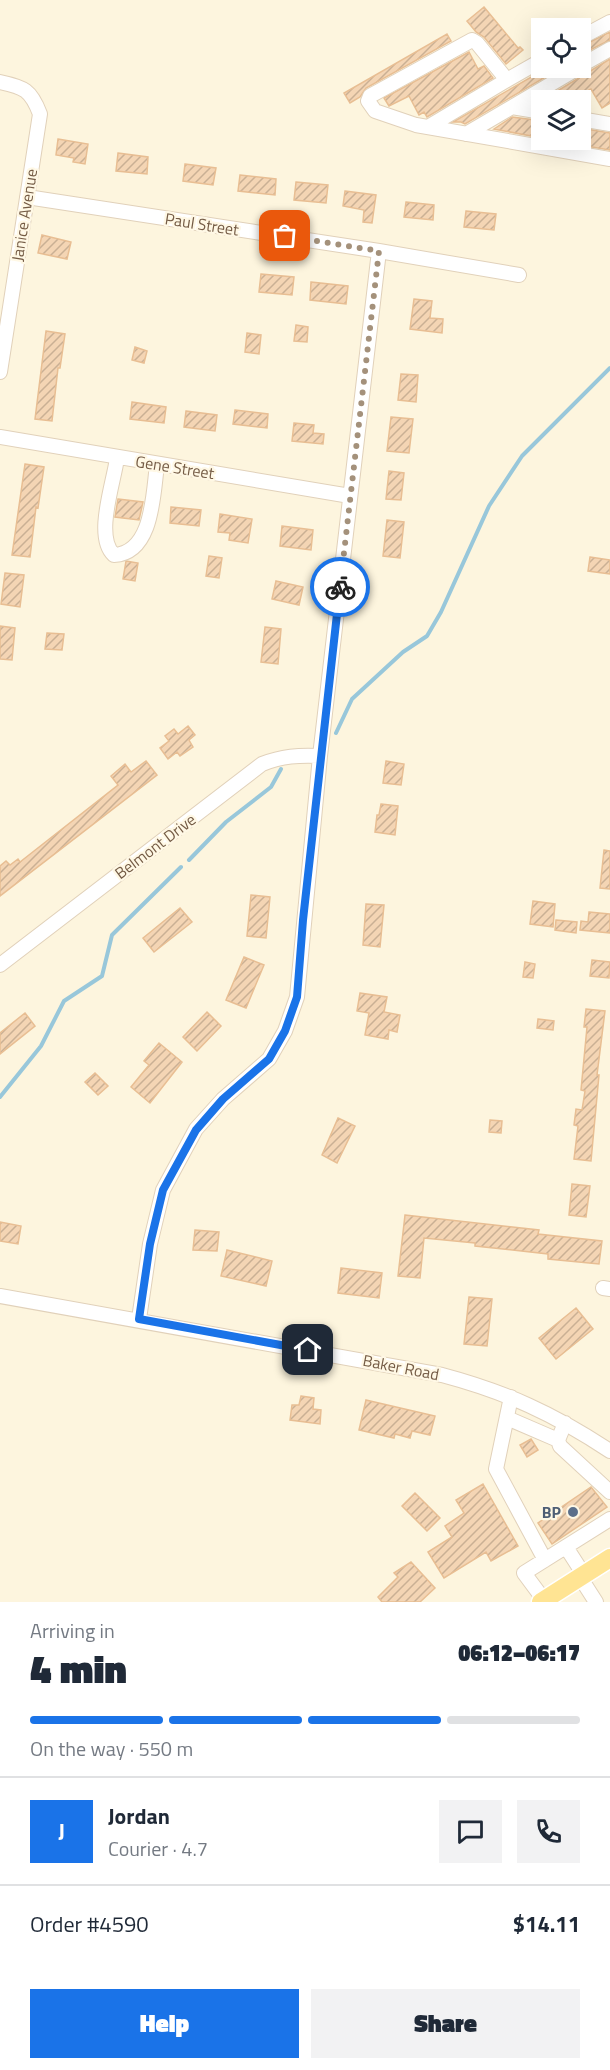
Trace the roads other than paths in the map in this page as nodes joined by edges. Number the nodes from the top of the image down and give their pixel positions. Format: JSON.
{"nodes":[{"id":1,"x":610,"y":22,"type":"edge"},
{"id":2,"x":591,"y":32,"type":"edge"},
{"id":3,"x":610,"y":48,"type":"edge"},
{"id":4,"x":591,"y":60,"type":"edge"},
{"id":5,"x":531,"y":66,"type":"edge"},
{"id":6,"x":561,"y":78,"type":"edge"},
{"id":7,"x":507,"y":80,"type":"junction"},
{"id":8,"x":0,"y":82,"type":"edge"},
{"id":9,"x":512,"y":107,"type":"junction"},
{"id":10,"x":531,"y":110,"type":"edge"},
{"id":11,"x":591,"y":121,"type":"edge"},
{"id":12,"x":610,"y":124,"type":"edge"},
{"id":13,"x":428,"y":127,"type":"junction"},
{"id":14,"x":466,"y":134,"type":"junction"},
{"id":15,"x":610,"y":159,"type":"edge"},
{"id":16,"x":27,"y":197,"type":"junction"},
{"id":17,"x":379,"y":251,"type":"junction"},
{"id":18,"x":519,"y":275,"type":"dead end"},
{"id":19,"x":0,"y":372,"type":"edge"},
{"id":20,"x":0,"y":437,"type":"edge"},
{"id":21,"x":117,"y":458,"type":"junction"},
{"id":22,"x":157,"y":465,"type":"junction"},
{"id":23,"x":350,"y":496,"type":"junction"},
{"id":24,"x":320,"y":756,"type":"junction"},
{"id":25,"x":0,"y":964,"type":"edge"},
{"id":26,"x":0,"y":1296,"type":"edge"},
{"id":27,"x":139,"y":1319,"type":"junction"},
{"id":28,"x":511,"y":1397,"type":"junction"},
{"id":29,"x":507,"y":1418,"type":"junction"},
{"id":30,"x":565,"y":1423,"type":"junction"},
{"id":31,"x":558,"y":1440,"type":"junction"},
{"id":32,"x":610,"y":1451,"type":"edge"},
{"id":33,"x":610,"y":1471,"type":"edge"},
{"id":34,"x":598,"y":1481,"type":"junction"},
{"id":35,"x":610,"y":1492,"type":"edge"},
{"id":36,"x":610,"y":1519,"type":"edge"},
{"id":37,"x":566,"y":1547,"type":"junction"},
{"id":38,"x":610,"y":1558,"type":"edge"},
{"id":39,"x":545,"y":1560,"type":"junction"},
{"id":40,"x":582,"y":1576,"type":"junction"},
{"id":41,"x":542,"y":1601,"type":"edge"},
{"id":42,"x":596,"y":1602,"type":"edge"}],
"edges":[{"from":1,"to":2,"type":"street"},
{"from":3,"to":4,"type":"street"},
{"from":5,"to":7,"type":"street"},
{"from":6,"to":9,"type":"street"},
{"from":7,"to":13,"type":"street"},
{"from":7,"to":13,"type":"street"},
{"from":8,"to":16,"type":"street","name":"Janice Avenue"},
{"from":9,"to":10,"type":"street"},
{"from":9,"to":14,"type":"street"},
{"from":11,"to":12,"type":"street"},
{"from":13,"to":14,"type":"street"},
{"from":14,"to":15,"type":"street"},
{"from":16,"to":17,"type":"street","name":"Paul Street"},
{"from":16,"to":19,"type":"street","name":"Janice Avenue"},
{"from":17,"to":18,"type":"street","name":"Paul Street"},
{"from":17,"to":23,"type":"street"},
{"from":20,"to":21,"type":"street","name":"Gene Street"},
{"from":21,"to":22,"type":"street","name":"Gene Street"},
{"from":21,"to":22,"type":"street"},
{"from":22,"to":23,"type":"street","name":"Gene Street"},
{"from":23,"to":24,"type":"street"},
{"from":24,"to":25,"type":"street","name":"Belmont Drive"},
{"from":24,"to":27,"type":"street"},
{"from":26,"to":27,"type":"street","name":"Baker Road"},
{"from":27,"to":28,"type":"street","name":"Baker Road"},
{"from":28,"to":29,"type":"street"},
{"from":28,"to":30,"type":"street","name":"Baker Road"},
{"from":29,"to":31,"type":"street"},
{"from":29,"to":39,"type":"street"},
{"from":30,"to":31,"type":"street"},
{"from":30,"to":32,"type":"street","name":"Baker Road"},
{"from":31,"to":34,"type":"street"},
{"from":33,"to":34,"type":"street"},
{"from":34,"to":35,"type":"street"},
{"from":36,"to":37,"type":"street"},
{"from":37,"to":39,"type":"street"},
{"from":37,"to":40,"type":"street"},
{"from":38,"to":40,"type":"main road"},
{"from":39,"to":41,"type":"street"},
{"from":40,"to":41,"type":"main road"},
{"from":40,"to":42,"type":"street"}]}
